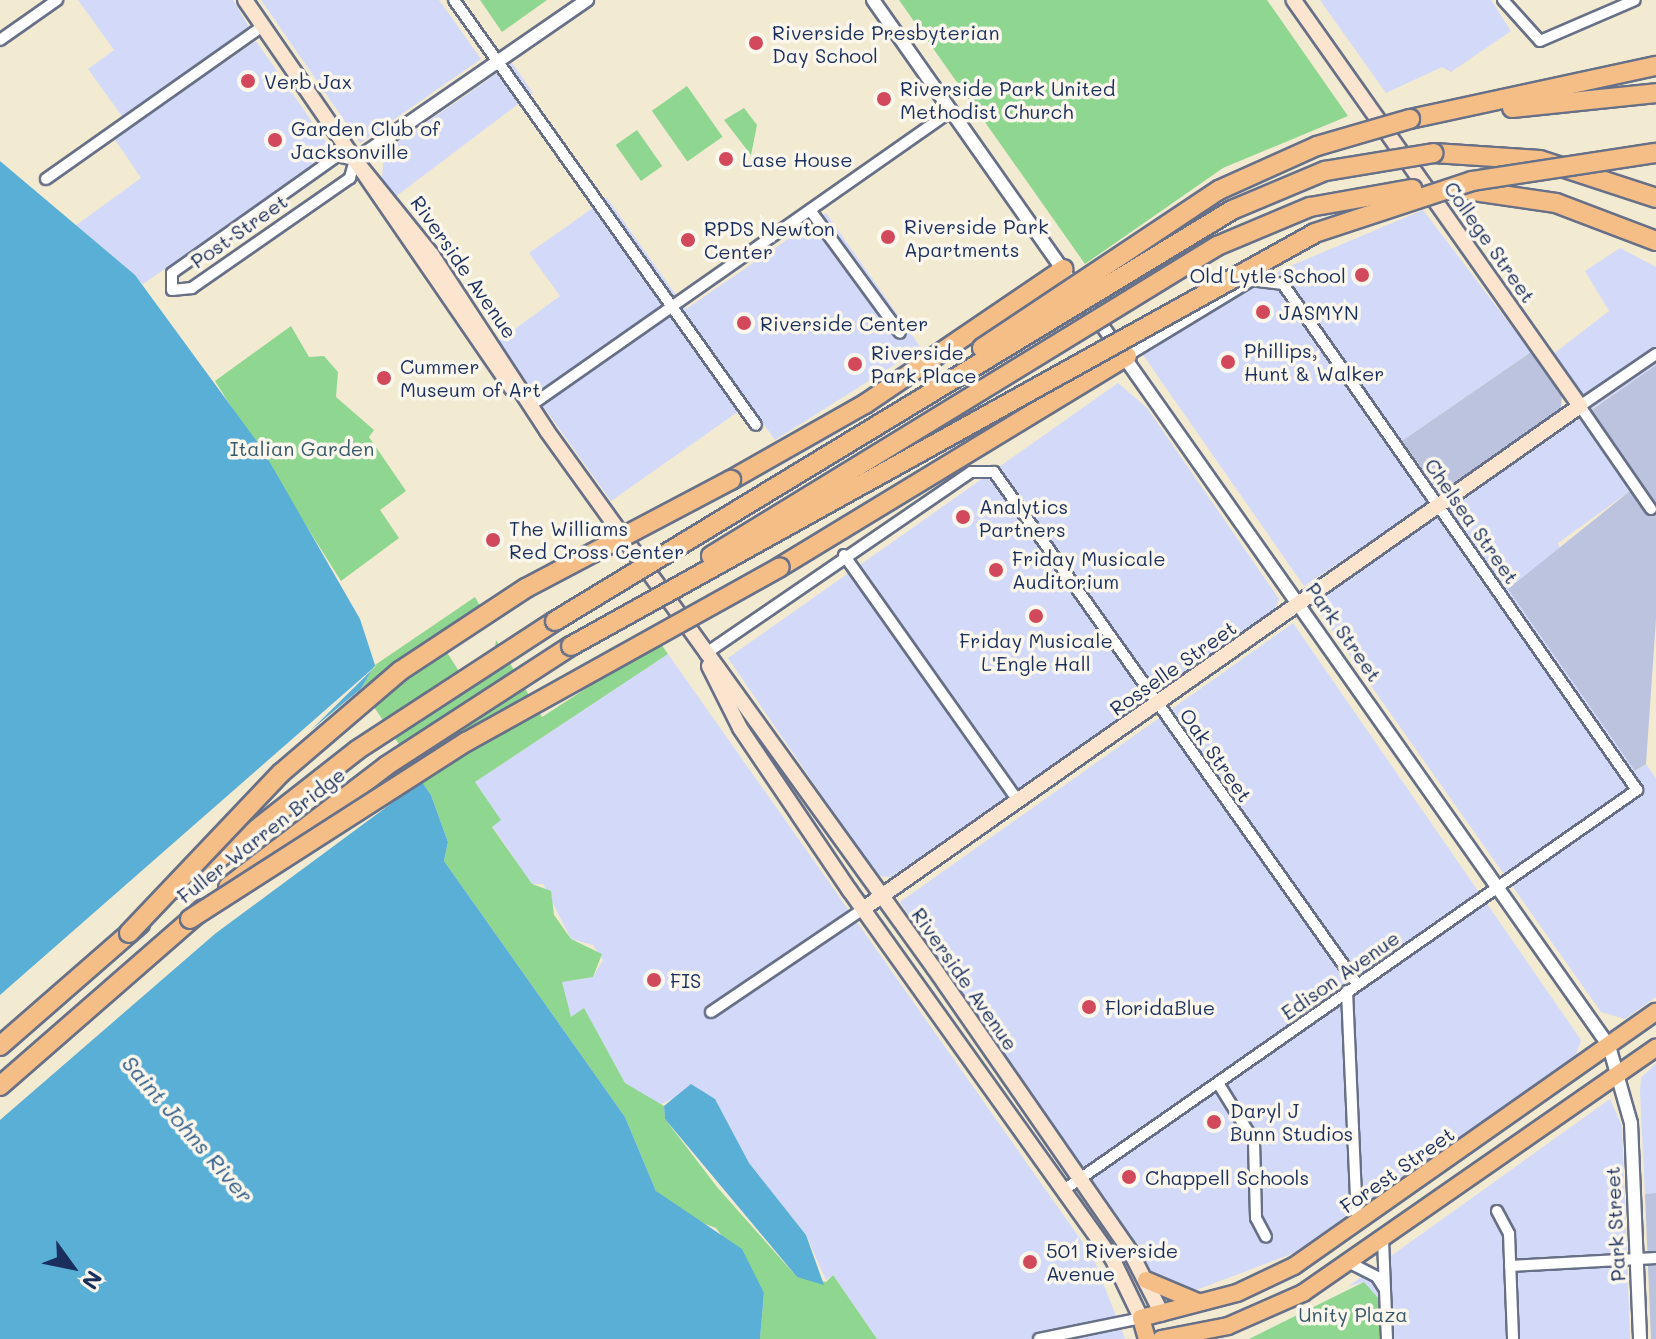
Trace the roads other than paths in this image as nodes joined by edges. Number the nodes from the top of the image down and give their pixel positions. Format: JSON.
{"nodes":[{"id":1,"x":57,"y":0,"type":"edge"},
{"id":2,"x":245,"y":0,"type":"edge"},
{"id":3,"x":454,"y":0,"type":"edge"},
{"id":4,"x":587,"y":0,"type":"edge"},
{"id":5,"x":873,"y":0,"type":"edge"},
{"id":6,"x":1294,"y":0,"type":"edge"},
{"id":7,"x":1503,"y":0,"type":"edge"},
{"id":8,"x":1635,"y":0,"type":"edge"},
{"id":9,"x":263,"y":26,"type":"junction"},
{"id":10,"x":0,"y":40,"type":"edge"},
{"id":11,"x":498,"y":62,"type":"junction"},
{"id":12,"x":1656,"y":66,"type":"edge"},
{"id":13,"x":1656,"y":93,"type":"edge"},
{"id":14,"x":951,"y":111,"type":"junction"},
{"id":15,"x":1410,"y":119,"type":"junction"},
{"id":16,"x":1656,"y":153,"type":"edge"},
{"id":17,"x":355,"y":160,"type":"junction"},
{"id":18,"x":46,"y":179,"type":"dead end"},
{"id":19,"x":1656,"y":198,"type":"edge"},
{"id":20,"x":810,"y":210,"type":"junction"},
{"id":21,"x":1656,"y":241,"type":"edge"},
{"id":22,"x":1064,"y":269,"type":"junction"},
{"id":23,"x":671,"y":307,"type":"junction"},
{"id":24,"x":900,"y":333,"type":"dead end"},
{"id":25,"x":1656,"y":354,"type":"edge"},
{"id":26,"x":1127,"y":356,"type":"junction"},
{"id":27,"x":530,"y":406,"type":"junction"},
{"id":28,"x":1580,"y":406,"type":"junction"},
{"id":29,"x":756,"y":425,"type":"dead end"},
{"id":30,"x":805,"y":469,"type":"junction"},
{"id":31,"x":1439,"y":505,"type":"junction"},
{"id":32,"x":1651,"y":509,"type":"dead end"},
{"id":33,"x":844,"y":555,"type":"junction"},
{"id":34,"x":1299,"y":604,"type":"junction"},
{"id":35,"x":571,"y":646,"type":"junction"},
{"id":36,"x":705,"y":654,"type":"junction"},
{"id":37,"x":1157,"y":703,"type":"junction"},
{"id":38,"x":1637,"y":790,"type":"joint"},
{"id":39,"x":1018,"y":801,"type":"junction"},
{"id":40,"x":1497,"y":888,"type":"junction"},
{"id":41,"x":882,"y":895,"type":"junction"},
{"id":42,"x":863,"y":909,"type":"junction"},
{"id":43,"x":190,"y":919,"type":"junction"},
{"id":44,"x":129,"y":933,"type":"junction"},
{"id":45,"x":1357,"y":984,"type":"junction"},
{"id":46,"x":1347,"y":991,"type":"junction"},
{"id":47,"x":711,"y":1012,"type":"dead end"},
{"id":48,"x":1656,"y":1012,"type":"edge"},
{"id":49,"x":954,"y":1035,"type":"junction"},
{"id":50,"x":0,"y":1046,"type":"edge"},
{"id":51,"x":1609,"y":1046,"type":"junction"},
{"id":52,"x":988,"y":1047,"type":"junction"},
{"id":53,"x":1656,"y":1048,"type":"edge"},
{"id":54,"x":1621,"y":1073,"type":"junction"},
{"id":55,"x":1218,"y":1083,"type":"junction"},
{"id":56,"x":0,"y":1086,"type":"edge"},
{"id":57,"x":1080,"y":1179,"type":"junction"},
{"id":58,"x":1064,"y":1190,"type":"junction"},
{"id":59,"x":1497,"y":1211,"type":"dead end"},
{"id":60,"x":1357,"y":1223,"type":"junction"},
{"id":61,"x":1266,"y":1237,"type":"dead end"},
{"id":62,"x":1383,"y":1240,"type":"junction"},
{"id":63,"x":1656,"y":1258,"type":"edge"},
{"id":64,"x":1637,"y":1259,"type":"junction"},
{"id":65,"x":1350,"y":1263,"type":"junction"},
{"id":66,"x":1510,"y":1266,"type":"junction"},
{"id":67,"x":1146,"y":1280,"type":"junction"},
{"id":68,"x":1385,"y":1290,"type":"junction"},
{"id":69,"x":1204,"y":1303,"type":"junction"},
{"id":70,"x":1162,"y":1314,"type":"junction"},
{"id":71,"x":1141,"y":1318,"type":"junction"},
{"id":72,"x":1228,"y":1326,"type":"junction"},
{"id":73,"x":1167,"y":1338,"type":"edge"},
{"id":74,"x":1039,"y":1339,"type":"edge"},
{"id":75,"x":1147,"y":1339,"type":"edge"},
{"id":76,"x":1208,"y":1339,"type":"edge"},
{"id":77,"x":1387,"y":1339,"type":"edge"},
{"id":78,"x":1513,"y":1339,"type":"edge"},
{"id":79,"x":1640,"y":1339,"type":"edge"}],
"edges":[{"from":1,"to":10,"type":"street"},
{"from":2,"to":9,"type":"main road","name":"Riverside Avenue"},
{"from":3,"to":11,"type":"street"},
{"from":4,"to":11,"type":"street","name":"Post Street"},
{"from":5,"to":14,"type":"street","name":"Park Street"},
{"from":6,"to":28,"type":"main road","name":"College Street"},
{"from":7,"to":8,"type":"street"},
{"from":9,"to":17,"type":"main road","name":"Riverside Avenue"},
{"from":9,"to":18,"type":"street"},
{"from":11,"to":17,"type":"street","name":"Post Street"},
{"from":11,"to":23,"type":"street"},
{"from":12,"to":15,"type":"highway"},
{"from":13,"to":15,"type":"highway"},
{"from":14,"to":20,"type":"street"},
{"from":14,"to":22,"type":"street","name":"Park Street"},
{"from":15,"to":30,"type":"highway","bridge":true},
{"from":16,"to":35,"type":"highway","bridge":true},
{"from":17,"to":17,"type":"street","name":"Post Street"},
{"from":17,"to":27,"type":"main road","name":"Riverside Avenue"},
{"from":19,"to":30,"type":"highway","bridge":true},
{"from":20,"to":23,"type":"street"},
{"from":20,"to":24,"type":"street"},
{"from":21,"to":35,"type":"highway","bridge":true},
{"from":22,"to":26,"type":"street","name":"Park Street"},
{"from":22,"to":44,"type":"highway","bridge":true},
{"from":23,"to":27,"type":"street"},
{"from":23,"to":29,"type":"street"},
{"from":25,"to":28,"type":"street","name":"Rosselle Street"},
{"from":26,"to":31,"type":"street","name":"Chelsea Street"},
{"from":26,"to":34,"type":"street","name":"Park Street"},
{"from":26,"to":43,"type":"highway","bridge":true},
{"from":27,"to":36,"type":"main road","name":"Riverside Avenue"},
{"from":28,"to":31,"type":"main road","name":"Rosselle Street"},
{"from":28,"to":32,"type":"street","name":"College Street"},
{"from":30,"to":44,"type":"highway","name":"Fuller Warren Bridge","bridge":true},
{"from":31,"to":34,"type":"main road","name":"Rosselle Street"},
{"from":31,"to":38,"type":"street","name":"Chelsea Street"},
{"from":33,"to":36,"type":"street"},
{"from":33,"to":37,"type":"street","name":"Oak Street"},
{"from":33,"to":39,"type":"street"},
{"from":34,"to":37,"type":"main road","name":"Rosselle Street"},
{"from":34,"to":40,"type":"street","name":"Park Street"},
{"from":35,"to":43,"type":"highway","name":"Fuller Warren Bridge","bridge":true},
{"from":36,"to":41,"type":"main road","name":"Riverside Avenue"},
{"from":36,"to":42,"type":"main road","name":"Riverside Avenue"},
{"from":37,"to":39,"type":"main road","name":"Rosselle Street"},
{"from":37,"to":45,"type":"street","name":"Oak Street"},
{"from":38,"to":40,"type":"street","name":"Edison Avenue"},
{"from":39,"to":41,"type":"main road","name":"Rosselle Street"},
{"from":40,"to":45,"type":"street","name":"Edison Avenue"},
{"from":40,"to":51,"type":"street","name":"Park Street"},
{"from":41,"to":42,"type":"main road","name":"Rosselle Street"},
{"from":41,"to":52,"type":"main road","name":"Riverside Avenue"},
{"from":42,"to":47,"type":"street","name":"Rosselle Street"},
{"from":42,"to":49,"type":"main road","name":"Riverside Avenue"},
{"from":43,"to":56,"type":"highway","name":"Fuller Warren Bridge"},
{"from":44,"to":50,"type":"highway","name":"Fuller Warren Bridge"},
{"from":45,"to":46,"type":"street","name":"Edison Avenue"},
{"from":46,"to":55,"type":"street","name":"Edison Avenue"},
{"from":46,"to":60,"type":"street"},
{"from":48,"to":51,"type":"main road","name":"Forest Street"},
{"from":49,"to":52,"type":"main road"},
{"from":49,"to":58,"type":"main road","name":"Riverside Avenue"},
{"from":51,"to":54,"type":"street","name":"Park Street"},
{"from":51,"to":60,"type":"main road","name":"Forest Street"},
{"from":52,"to":57,"type":"main road","name":"Riverside Avenue"},
{"from":53,"to":54,"type":"main road"},
{"from":54,"to":62,"type":"main road"},
{"from":54,"to":64,"type":"street","name":"Park Street"},
{"from":55,"to":57,"type":"street","name":"Edison Avenue"},
{"from":55,"to":61,"type":"street"},
{"from":57,"to":58,"type":"street","name":"Edison Avenue"},
{"from":57,"to":67,"type":"main road","name":"Riverside Avenue"},
{"from":58,"to":71,"type":"main road","name":"Riverside Avenue"},
{"from":59,"to":66,"type":"street"},
{"from":60,"to":69,"type":"main road","name":"Forest Street"},
{"from":62,"to":65,"type":"main road"},
{"from":62,"to":68,"type":"street"},
{"from":63,"to":64,"type":"street"},
{"from":64,"to":66,"type":"street"},
{"from":64,"to":79,"type":"street","name":"Park Street"},
{"from":65,"to":68,"type":"street"},
{"from":65,"to":72,"type":"main road"},
{"from":66,"to":78,"type":"street"},
{"from":67,"to":69,"type":"main road"},
{"from":67,"to":70,"type":"main road","name":"Riverside Avenue"},
{"from":68,"to":77,"type":"street"},
{"from":69,"to":70,"type":"main road","name":"Forest Street"},
{"from":70,"to":71,"type":"main road","name":"Forest Street"},
{"from":70,"to":73,"type":"main road","name":"Riverside Avenue"},
{"from":71,"to":74,"type":"street"},
{"from":71,"to":75,"type":"main road","name":"Riverside Avenue"},
{"from":72,"to":73,"type":"main road"},
{"from":72,"to":76,"type":"main road"}]}
